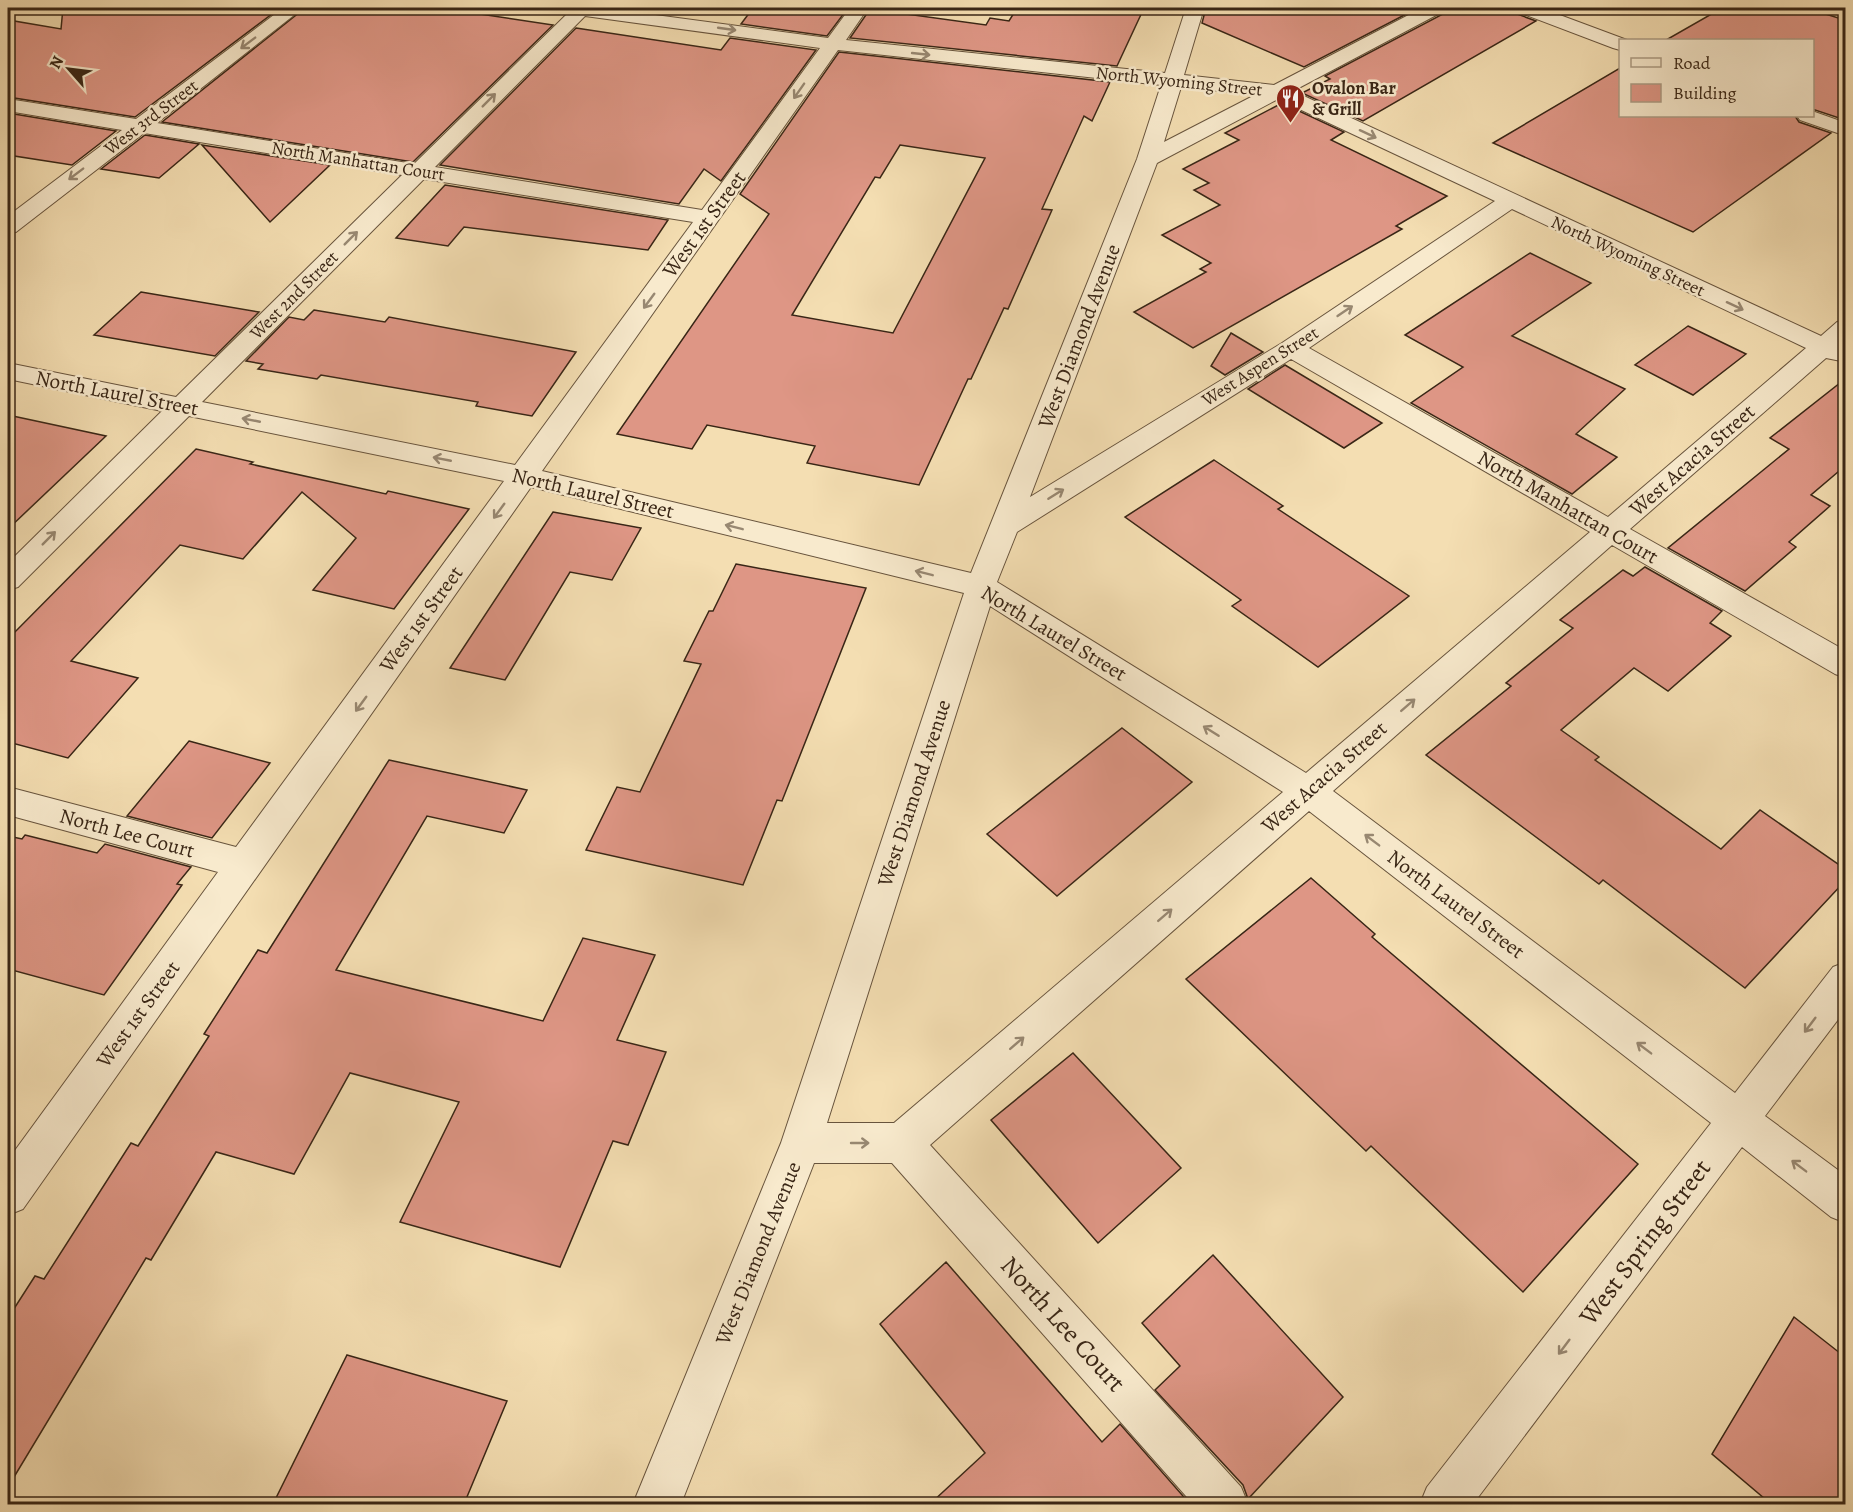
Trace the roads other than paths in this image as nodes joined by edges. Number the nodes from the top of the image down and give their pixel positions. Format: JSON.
{"nodes":[{"id":1,"x":14,"y":8,"type":"edge"},
{"id":2,"x":294,"y":8,"type":"edge"},
{"id":3,"x":576,"y":8,"type":"edge"},
{"id":4,"x":859,"y":8,"type":"edge"},
{"id":5,"x":1195,"y":8,"type":"edge"},
{"id":6,"x":1435,"y":8,"type":"edge"},
{"id":7,"x":1525,"y":8,"type":"edge"},
{"id":8,"x":8,"y":11,"type":"edge"},
{"id":9,"x":833,"y":44,"type":"junction"},
{"id":10,"x":1619,"y":44,"type":"edge"},
{"id":11,"x":1173,"y":82,"type":"junction"},
{"id":12,"x":1278,"y":91,"type":"junction"},
{"id":13,"x":8,"y":105,"type":"edge"},
{"id":14,"x":1810,"y":117,"type":"edge"},
{"id":15,"x":139,"y":126,"type":"junction"},
{"id":16,"x":1845,"y":130,"type":"edge"},
{"id":17,"x":1148,"y":159,"type":"junction"},
{"id":18,"x":418,"y":171,"type":"junction"},
{"id":19,"x":1510,"y":201,"type":"junction"},
{"id":20,"x":709,"y":218,"type":"junction"},
{"id":21,"x":8,"y":227,"type":"edge"},
{"id":22,"x":1838,"y":343,"type":"edge"},
{"id":23,"x":1291,"y":348,"type":"junction"},
{"id":24,"x":8,"y":371,"type":"edge"},
{"id":25,"x":182,"y":406,"type":"junction"},
{"id":26,"x":524,"y":476,"type":"junction"},
{"id":27,"x":1006,"y":525,"type":"junction"},
{"id":28,"x":1610,"y":531,"type":"junction"},
{"id":29,"x":8,"y":580,"type":"edge"},
{"id":30,"x":981,"y":586,"type":"junction"},
{"id":31,"x":1845,"y":666,"type":"edge"},
{"id":32,"x":1308,"y":791,"type":"junction"},
{"id":33,"x":8,"y":801,"type":"edge"},
{"id":34,"x":246,"y":865,"type":"junction"},
{"id":35,"x":1845,"y":979,"type":"edge"},
{"id":36,"x":1738,"y":1120,"type":"junction"},
{"id":37,"x":801,"y":1143,"type":"junction"},
{"id":38,"x":901,"y":1143,"type":"junction"},
{"id":39,"x":8,"y":1194,"type":"edge"},
{"id":40,"x":1845,"y":1202,"type":"edge"},
{"id":41,"x":657,"y":1504,"type":"edge"},
{"id":42,"x":1224,"y":1504,"type":"edge"},
{"id":43,"x":1444,"y":1504,"type":"edge"}],
"edges":[{"from":1,"to":8,"type":"street"},
{"from":2,"to":15,"type":"street","name":"West 3rd Street","one_way":true},
{"from":3,"to":9,"type":"street","name":"North Wyoming Street","one_way":true},
{"from":18,"to":3,"type":"street","name":"West 2nd Street","one_way":true},
{"from":4,"to":9,"type":"street","name":"West 1st Street"},
{"from":5,"to":11,"type":"street","name":"West Diamond Avenue"},
{"from":6,"to":12,"type":"street"},
{"from":7,"to":10,"type":"street"},
{"from":9,"to":11,"type":"street","name":"North Wyoming Street","one_way":true},
{"from":9,"to":20,"type":"street","name":"West 1st Street","one_way":true},
{"from":11,"to":12,"type":"street","name":"North Wyoming Street"},
{"from":11,"to":17,"type":"street","name":"West Diamond Avenue"},
{"from":12,"to":17,"type":"street"},
{"from":12,"to":19,"type":"street","name":"North Wyoming Street","one_way":true},
{"from":13,"to":15,"type":"street","name":"North Manhattan Court"},
{"from":14,"to":16,"type":"street"},
{"from":15,"to":18,"type":"street","name":"North Manhattan Court"},
{"from":15,"to":21,"type":"street","name":"West 3rd Street","one_way":true},
{"from":17,"to":27,"type":"street","name":"West Diamond Avenue"},
{"from":18,"to":20,"type":"street","name":"North Manhattan Court"},
{"from":25,"to":18,"type":"street","name":"West 2nd Street","one_way":true},
{"from":19,"to":22,"type":"street","name":"North Wyoming Street","one_way":true},
{"from":23,"to":19,"type":"street","name":"West Aspen Street","one_way":true},
{"from":20,"to":26,"type":"street","name":"West 1st Street","one_way":true},
{"from":22,"to":28,"type":"street","name":"West Acacia Street"},
{"from":27,"to":23,"type":"street","name":"West Aspen Street","one_way":true},
{"from":23,"to":28,"type":"street","name":"North Manhattan Court"},
{"from":24,"to":25,"type":"street","name":"North Laurel Street"},
{"from":26,"to":25,"type":"street","name":"North Laurel Street","one_way":true},
{"from":29,"to":25,"type":"street","name":"West 2nd Street","one_way":true},
{"from":30,"to":26,"type":"street","name":"North Laurel Street","one_way":true},
{"from":26,"to":34,"type":"street","name":"West 1st Street","one_way":true},
{"from":27,"to":30,"type":"street","name":"West Diamond Avenue"},
{"from":28,"to":31,"type":"street","name":"North Manhattan Court"},
{"from":32,"to":28,"type":"street","name":"West Acacia Street","one_way":true},
{"from":32,"to":30,"type":"street","name":"North Laurel Street","one_way":true},
{"from":30,"to":37,"type":"street","name":"West Diamond Avenue"},
{"from":36,"to":32,"type":"street","name":"North Laurel Street","one_way":true},
{"from":38,"to":32,"type":"street","name":"West Acacia Street","one_way":true},
{"from":33,"to":34,"type":"street","name":"North Lee Court"},
{"from":34,"to":39,"type":"street","name":"West 1st Street"},
{"from":35,"to":36,"type":"street","name":"West Spring Street","one_way":true},
{"from":40,"to":36,"type":"street","name":"North Laurel Street","one_way":true},
{"from":36,"to":43,"type":"street","name":"West Spring Street","one_way":true},
{"from":37,"to":38,"type":"street","one_way":true},
{"from":37,"to":41,"type":"street","name":"West Diamond Avenue"},
{"from":38,"to":42,"type":"street","name":"North Lee Court"}]}
